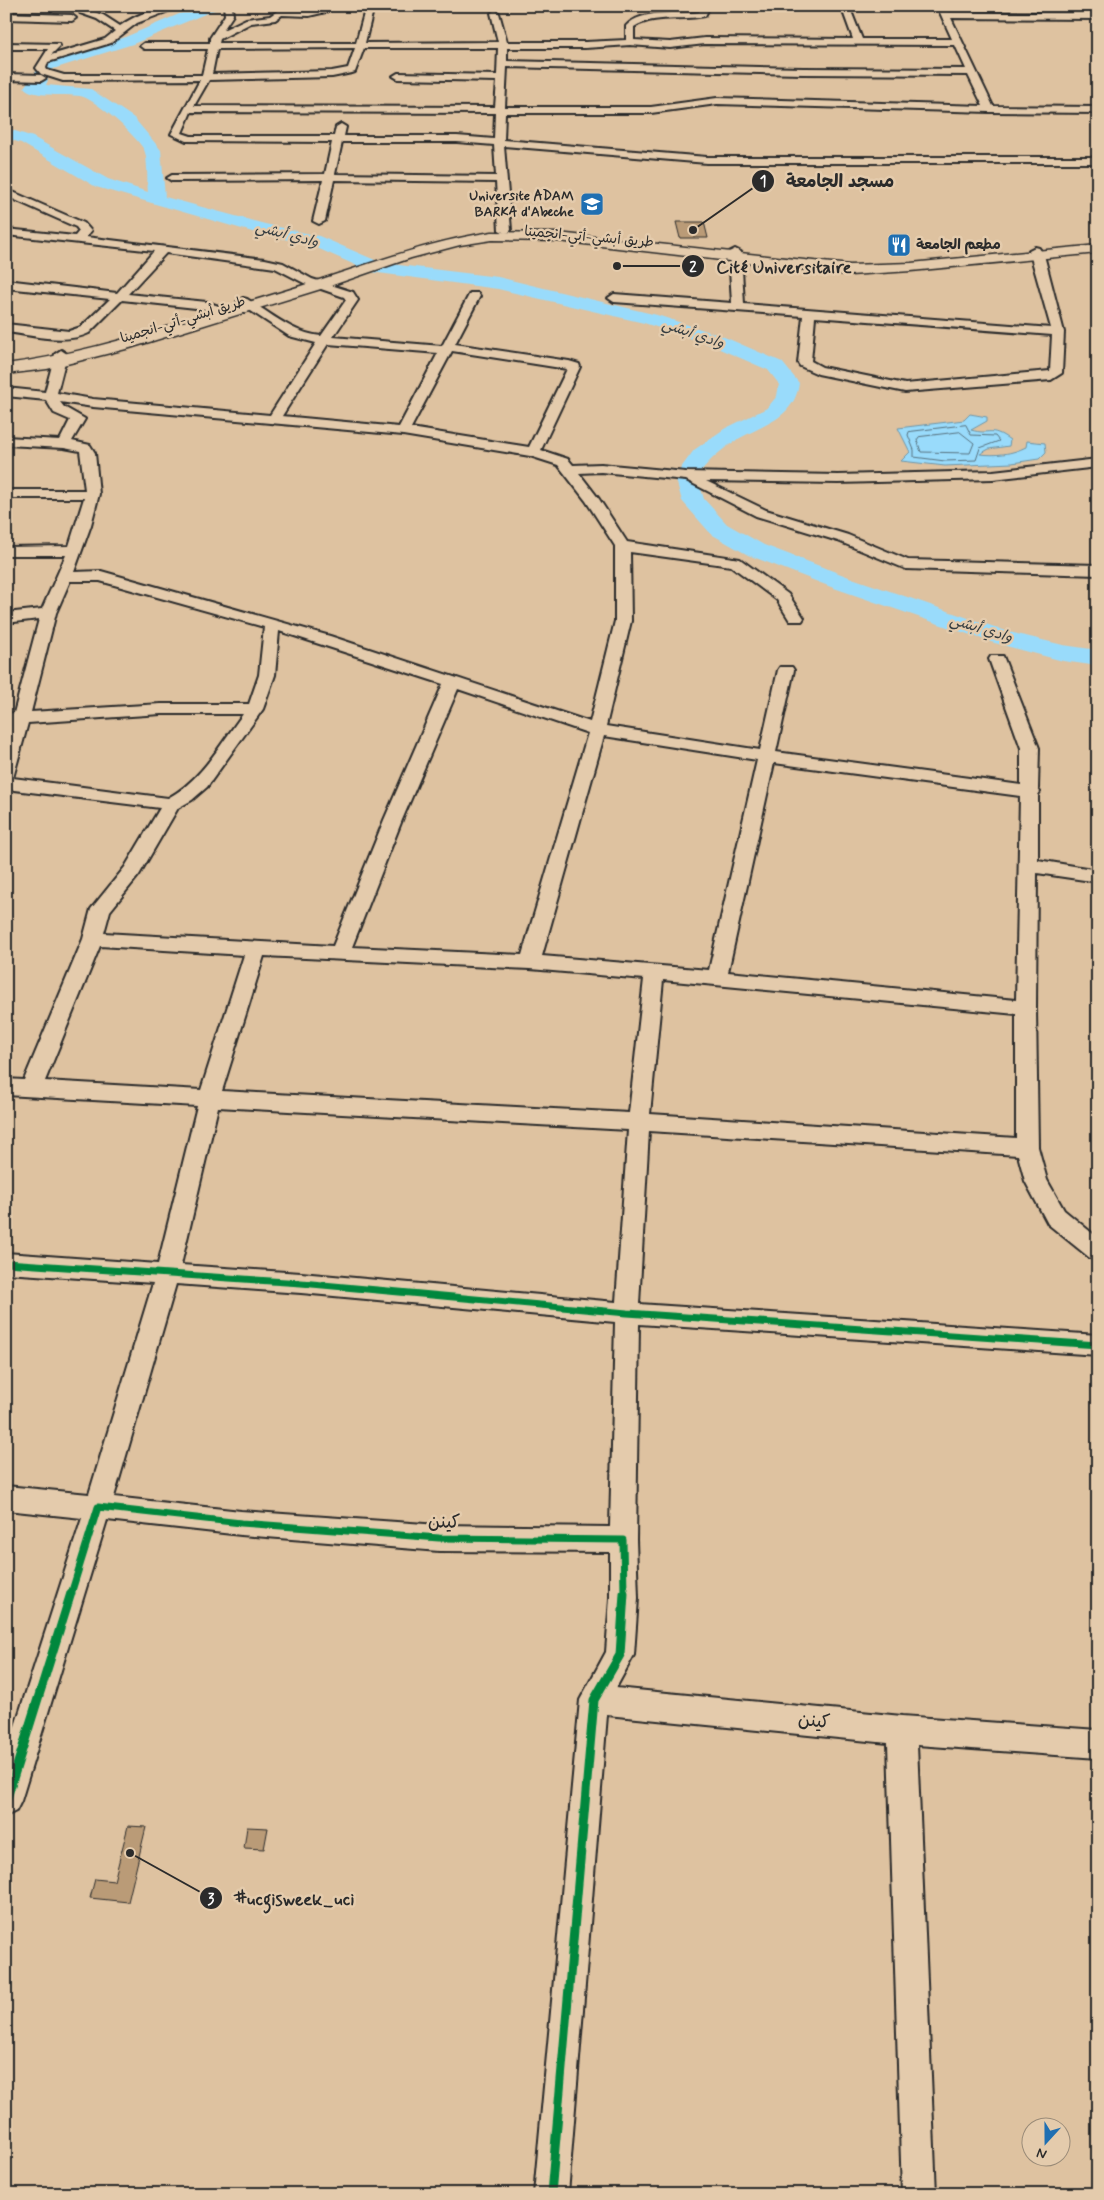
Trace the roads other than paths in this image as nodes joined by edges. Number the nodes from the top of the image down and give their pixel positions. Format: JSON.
{"nodes":[{"id":1,"x":14,"y":6,"type":"edge"},
{"id":2,"x":178,"y":6,"type":"edge"},
{"id":3,"x":230,"y":6,"type":"edge"},
{"id":4,"x":327,"y":6,"type":"edge"},
{"id":5,"x":370,"y":6,"type":"edge"},
{"id":6,"x":706,"y":6,"type":"edge"},
{"id":7,"x":845,"y":6,"type":"edge"},
{"id":8,"x":1050,"y":6,"type":"edge"},
{"id":9,"x":78,"y":7,"type":"edge"},
{"id":10,"x":6,"y":8,"type":"edge"},
{"id":11,"x":943,"y":10,"type":"edge"},
{"id":12,"x":495,"y":13,"type":"dead end"},
{"id":13,"x":1056,"y":15,"type":"junction"},
{"id":14,"x":6,"y":16,"type":"edge"},
{"id":15,"x":1098,"y":16,"type":"edge"},
{"id":16,"x":120,"y":30,"type":"junction"},
{"id":17,"x":630,"y":42,"type":"junction"},
{"id":18,"x":859,"y":42,"type":"junction"},
{"id":19,"x":957,"y":42,"type":"junction"},
{"id":20,"x":214,"y":43,"type":"junction"},
{"id":21,"x":360,"y":45,"type":"junction"},
{"id":22,"x":502,"y":45,"type":"junction"},
{"id":23,"x":6,"y":46,"type":"edge"},
{"id":24,"x":144,"y":46,"type":"dead end"},
{"id":25,"x":46,"y":60,"type":"junction"},
{"id":26,"x":502,"y":64,"type":"junction"},
{"id":27,"x":970,"y":72,"type":"junction"},
{"id":28,"x":207,"y":76,"type":"junction"},
{"id":29,"x":398,"y":76,"type":"dead end"},
{"id":30,"x":6,"y":78,"type":"edge"},
{"id":31,"x":41,"y":78,"type":"dead end"},
{"id":32,"x":502,"y":78,"type":"junction"},
{"id":33,"x":500,"y":109,"type":"junction"},
{"id":34,"x":989,"y":109,"type":"junction"},
{"id":35,"x":188,"y":110,"type":"junction"},
{"id":36,"x":345,"y":110,"type":"junction"},
{"id":37,"x":1092,"y":112,"type":"edge"},
{"id":38,"x":338,"y":139,"type":"junction"},
{"id":39,"x":499,"y":141,"type":"junction"},
{"id":40,"x":1098,"y":160,"type":"edge"},
{"id":41,"x":329,"y":177,"type":"junction"},
{"id":42,"x":172,"y":178,"type":"dead end"},
{"id":43,"x":502,"y":179,"type":"junction"},
{"id":44,"x":6,"y":192,"type":"edge"},
{"id":45,"x":319,"y":221,"type":"dead end"},
{"id":46,"x":505,"y":230,"type":"junction"},
{"id":47,"x":6,"y":232,"type":"edge"},
{"id":48,"x":78,"y":239,"type":"junction"},
{"id":49,"x":1098,"y":243,"type":"edge"},
{"id":50,"x":163,"y":249,"type":"junction"},
{"id":51,"x":1098,"y":249,"type":"edge"},
{"id":52,"x":410,"y":250,"type":"junction"},
{"id":53,"x":1036,"y":252,"type":"junction"},
{"id":54,"x":735,"y":255,"type":"junction"},
{"id":55,"x":319,"y":280,"type":"junction"},
{"id":56,"x":6,"y":284,"type":"edge"},
{"id":57,"x":120,"y":296,"type":"junction"},
{"id":58,"x":474,"y":296,"type":"dead end"},
{"id":59,"x":614,"y":298,"type":"dead end"},
{"id":60,"x":246,"y":304,"type":"junction"},
{"id":61,"x":738,"y":307,"type":"junction"},
{"id":62,"x":222,"y":311,"type":"junction"},
{"id":63,"x":809,"y":313,"type":"junction"},
{"id":64,"x":6,"y":328,"type":"edge"},
{"id":65,"x":1058,"y":332,"type":"junction"},
{"id":66,"x":325,"y":340,"type":"junction"},
{"id":67,"x":447,"y":349,"type":"junction"},
{"id":68,"x":61,"y":357,"type":"junction"},
{"id":69,"x":6,"y":363,"type":"edge"},
{"id":70,"x":6,"y":369,"type":"edge"},
{"id":71,"x":6,"y":392,"type":"edge"},
{"id":72,"x":50,"y":396,"type":"junction"},
{"id":73,"x":274,"y":419,"type":"junction"},
{"id":74,"x":403,"y":431,"type":"junction"},
{"id":75,"x":6,"y":441,"type":"edge"},
{"id":76,"x":64,"y":444,"type":"junction"},
{"id":77,"x":534,"y":452,"type":"junction"},
{"id":78,"x":1098,"y":464,"type":"edge"},
{"id":79,"x":569,"y":469,"type":"junction"},
{"id":80,"x":686,"y":476,"type":"junction"},
{"id":81,"x":6,"y":494,"type":"edge"},
{"id":82,"x":92,"y":494,"type":"junction"},
{"id":83,"x":622,"y":546,"type":"junction"},
{"id":84,"x":75,"y":550,"type":"junction"},
{"id":85,"x":6,"y":551,"type":"edge"},
{"id":86,"x":1098,"y":570,"type":"edge"},
{"id":87,"x":65,"y":577,"type":"junction"},
{"id":88,"x":48,"y":613,"type":"junction"},
{"id":89,"x":6,"y":618,"type":"edge"},
{"id":90,"x":796,"y":618,"type":"dead end"},
{"id":91,"x":272,"y":626,"type":"junction"},
{"id":92,"x":997,"y":659,"type":"dead end"},
{"id":93,"x":786,"y":670,"type":"dead end"},
{"id":94,"x":453,"y":681,"type":"junction"},
{"id":95,"x":255,"y":709,"type":"junction"},
{"id":96,"x":14,"y":718,"type":"edge"},
{"id":97,"x":596,"y":730,"type":"junction"},
{"id":98,"x":765,"y":756,"type":"junction"},
{"id":99,"x":6,"y":776,"type":"edge"},
{"id":100,"x":6,"y":783,"type":"edge"},
{"id":101,"x":1031,"y":792,"type":"junction"},
{"id":102,"x":171,"y":804,"type":"junction"},
{"id":103,"x":1028,"y":865,"type":"junction"},
{"id":104,"x":1098,"y":876,"type":"edge"},
{"id":105,"x":93,"y":939,"type":"junction"},
{"id":106,"x":256,"y":949,"type":"junction"},
{"id":107,"x":339,"y":954,"type":"junction"},
{"id":108,"x":530,"y":962,"type":"junction"},
{"id":109,"x":654,"y":973,"type":"junction"},
{"id":110,"x":717,"y":978,"type":"junction"},
{"id":111,"x":1026,"y":1008,"type":"junction"},
{"id":112,"x":6,"y":1087,"type":"edge"},
{"id":113,"x":32,"y":1089,"type":"junction"},
{"id":114,"x":209,"y":1098,"type":"junction"},
{"id":115,"x":639,"y":1122,"type":"junction"},
{"id":116,"x":1027,"y":1147,"type":"junction"},
{"id":117,"x":1098,"y":1251,"type":"edge"},
{"id":118,"x":6,"y":1263,"type":"edge"},
{"id":119,"x":167,"y":1274,"type":"junction"},
{"id":120,"x":627,"y":1313,"type":"junction"},
{"id":121,"x":1098,"y":1345,"type":"edge"},
{"id":122,"x":6,"y":1498,"type":"edge"},
{"id":123,"x":98,"y":1507,"type":"junction"},
{"id":124,"x":623,"y":1540,"type":"junction"},
{"id":125,"x":594,"y":1700,"type":"junction"},
{"id":126,"x":902,"y":1730,"type":"junction"},
{"id":127,"x":1098,"y":1744,"type":"edge"},
{"id":128,"x":6,"y":1801,"type":"edge"},
{"id":129,"x":551,"y":2194,"type":"edge"},
{"id":130,"x":919,"y":2194,"type":"edge"}],
"edges":[{"from":1,"to":10,"type":"street"},
{"from":2,"to":16,"type":"street"},
{"from":3,"to":20,"type":"street"},
{"from":4,"to":20,"type":"street"},
{"from":5,"to":21,"type":"street"},
{"from":6,"to":17,"type":"street"},
{"from":7,"to":18,"type":"street"},
{"from":8,"to":13,"type":"street"},
{"from":9,"to":14,"type":"street"},
{"from":9,"to":16,"type":"street"},
{"from":11,"to":13,"type":"street"},
{"from":11,"to":19,"type":"street"},
{"from":12,"to":22,"type":"street"},
{"from":13,"to":15,"type":"street"},
{"from":16,"to":25,"type":"street"},
{"from":17,"to":18,"type":"street"},
{"from":17,"to":22,"type":"street"},
{"from":18,"to":19,"type":"street"},
{"from":19,"to":27,"type":"street"},
{"from":20,"to":21,"type":"street"},
{"from":20,"to":24,"type":"street"},
{"from":20,"to":28,"type":"street"},
{"from":21,"to":22,"type":"street"},
{"from":21,"to":28,"type":"street"},
{"from":22,"to":26,"type":"street"},
{"from":23,"to":25,"type":"street"},
{"from":25,"to":28,"type":"street"},
{"from":26,"to":27,"type":"street"},
{"from":26,"to":32,"type":"street"},
{"from":27,"to":34,"type":"street"},
{"from":28,"to":35,"type":"street"},
{"from":29,"to":32,"type":"street"},
{"from":30,"to":31,"type":"street"},
{"from":32,"to":33,"type":"street"},
{"from":33,"to":34,"type":"street"},
{"from":33,"to":36,"type":"street"},
{"from":33,"to":39,"type":"street"},
{"from":34,"to":37,"type":"street"},
{"from":35,"to":36,"type":"street"},
{"from":35,"to":38,"type":"street"},
{"from":36,"to":38,"type":"street"},
{"from":38,"to":39,"type":"street"},
{"from":38,"to":41,"type":"street"},
{"from":39,"to":40,"type":"street"},
{"from":39,"to":43,"type":"street"},
{"from":41,"to":42,"type":"street"},
{"from":41,"to":43,"type":"street"},
{"from":41,"to":45,"type":"street"},
{"from":43,"to":46,"type":"street"},
{"from":44,"to":48,"type":"street"},
{"from":46,"to":52,"type":"highway","name":"طريق أبشي-أتي-انجمينا"},
{"from":46,"to":54,"type":"highway","name":"طريق أبشي-أتي-انجمينا"},
{"from":47,"to":48,"type":"street"},
{"from":48,"to":50,"type":"street"},
{"from":49,"to":53,"type":"highway"},
{"from":50,"to":55,"type":"street"},
{"from":50,"to":57,"type":"street"},
{"from":51,"to":53,"type":"highway"},
{"from":52,"to":54,"type":"highway"},
{"from":52,"to":55,"type":"highway"},
{"from":53,"to":54,"type":"highway"},
{"from":53,"to":65,"type":"street"},
{"from":54,"to":61,"type":"street"},
{"from":55,"to":60,"type":"highway"},
{"from":55,"to":66,"type":"street"},
{"from":56,"to":57,"type":"street"},
{"from":57,"to":62,"type":"street"},
{"from":57,"to":64,"type":"street"},
{"from":58,"to":67,"type":"street"},
{"from":59,"to":61,"type":"street"},
{"from":60,"to":62,"type":"highway"},
{"from":60,"to":66,"type":"street"},
{"from":61,"to":63,"type":"street"},
{"from":62,"to":68,"type":"highway"},
{"from":63,"to":65,"type":"street"},
{"from":63,"to":65,"type":"street"},
{"from":66,"to":67,"type":"street"},
{"from":66,"to":73,"type":"street"},
{"from":67,"to":74,"type":"street"},
{"from":67,"to":77,"type":"street"},
{"from":68,"to":69,"type":"highway"},
{"from":68,"to":70,"type":"highway"},
{"from":68,"to":72,"type":"street"},
{"from":71,"to":72,"type":"street"},
{"from":72,"to":73,"type":"street"},
{"from":72,"to":76,"type":"street"},
{"from":73,"to":74,"type":"street"},
{"from":74,"to":77,"type":"street"},
{"from":75,"to":76,"type":"street"},
{"from":76,"to":82,"type":"street"},
{"from":77,"to":79,"type":"street"},
{"from":78,"to":80,"type":"street"},
{"from":79,"to":80,"type":"street"},
{"from":79,"to":83,"type":"street"},
{"from":80,"to":86,"type":"street"},
{"from":81,"to":82,"type":"street"},
{"from":82,"to":84,"type":"street"},
{"from":83,"to":90,"type":"street"},
{"from":83,"to":97,"type":"street"},
{"from":84,"to":85,"type":"street"},
{"from":84,"to":87,"type":"street"},
{"from":87,"to":88,"type":"street"},
{"from":87,"to":91,"type":"street"},
{"from":88,"to":89,"type":"street"},
{"from":88,"to":96,"type":"street"},
{"from":91,"to":94,"type":"street"},
{"from":91,"to":95,"type":"street"},
{"from":92,"to":101,"type":"street"},
{"from":93,"to":98,"type":"street"},
{"from":94,"to":97,"type":"street"},
{"from":94,"to":107,"type":"street"},
{"from":95,"to":96,"type":"street"},
{"from":95,"to":102,"type":"street"},
{"from":96,"to":99,"type":"street"},
{"from":97,"to":98,"type":"street"},
{"from":97,"to":108,"type":"street"},
{"from":98,"to":101,"type":"street"},
{"from":98,"to":110,"type":"street"},
{"from":100,"to":102,"type":"street"},
{"from":101,"to":103,"type":"street"},
{"from":102,"to":105,"type":"street"},
{"from":103,"to":104,"type":"street"},
{"from":103,"to":111,"type":"street"},
{"from":105,"to":106,"type":"street"},
{"from":105,"to":113,"type":"street"},
{"from":106,"to":107,"type":"street"},
{"from":106,"to":114,"type":"street"},
{"from":107,"to":108,"type":"street"},
{"from":108,"to":109,"type":"street"},
{"from":109,"to":110,"type":"street"},
{"from":109,"to":115,"type":"street"},
{"from":110,"to":111,"type":"street"},
{"from":111,"to":116,"type":"street"},
{"from":112,"to":113,"type":"street"},
{"from":113,"to":114,"type":"street"},
{"from":114,"to":115,"type":"street"},
{"from":114,"to":119,"type":"street"},
{"from":115,"to":116,"type":"street"},
{"from":115,"to":120,"type":"street"},
{"from":116,"to":117,"type":"street"},
{"from":118,"to":119,"type":"street"},
{"from":119,"to":120,"type":"street"},
{"from":119,"to":123,"type":"street"},
{"from":120,"to":121,"type":"street"},
{"from":120,"to":124,"type":"street"},
{"from":122,"to":123,"type":"street","name":"كينن"},
{"from":123,"to":124,"type":"street","name":"كينن"},
{"from":123,"to":128,"type":"street"},
{"from":124,"to":125,"type":"street"},
{"from":125,"to":126,"type":"street","name":"كينن"},
{"from":125,"to":129,"type":"street"},
{"from":126,"to":127,"type":"street","name":"كينن"},
{"from":126,"to":130,"type":"street"}]}
